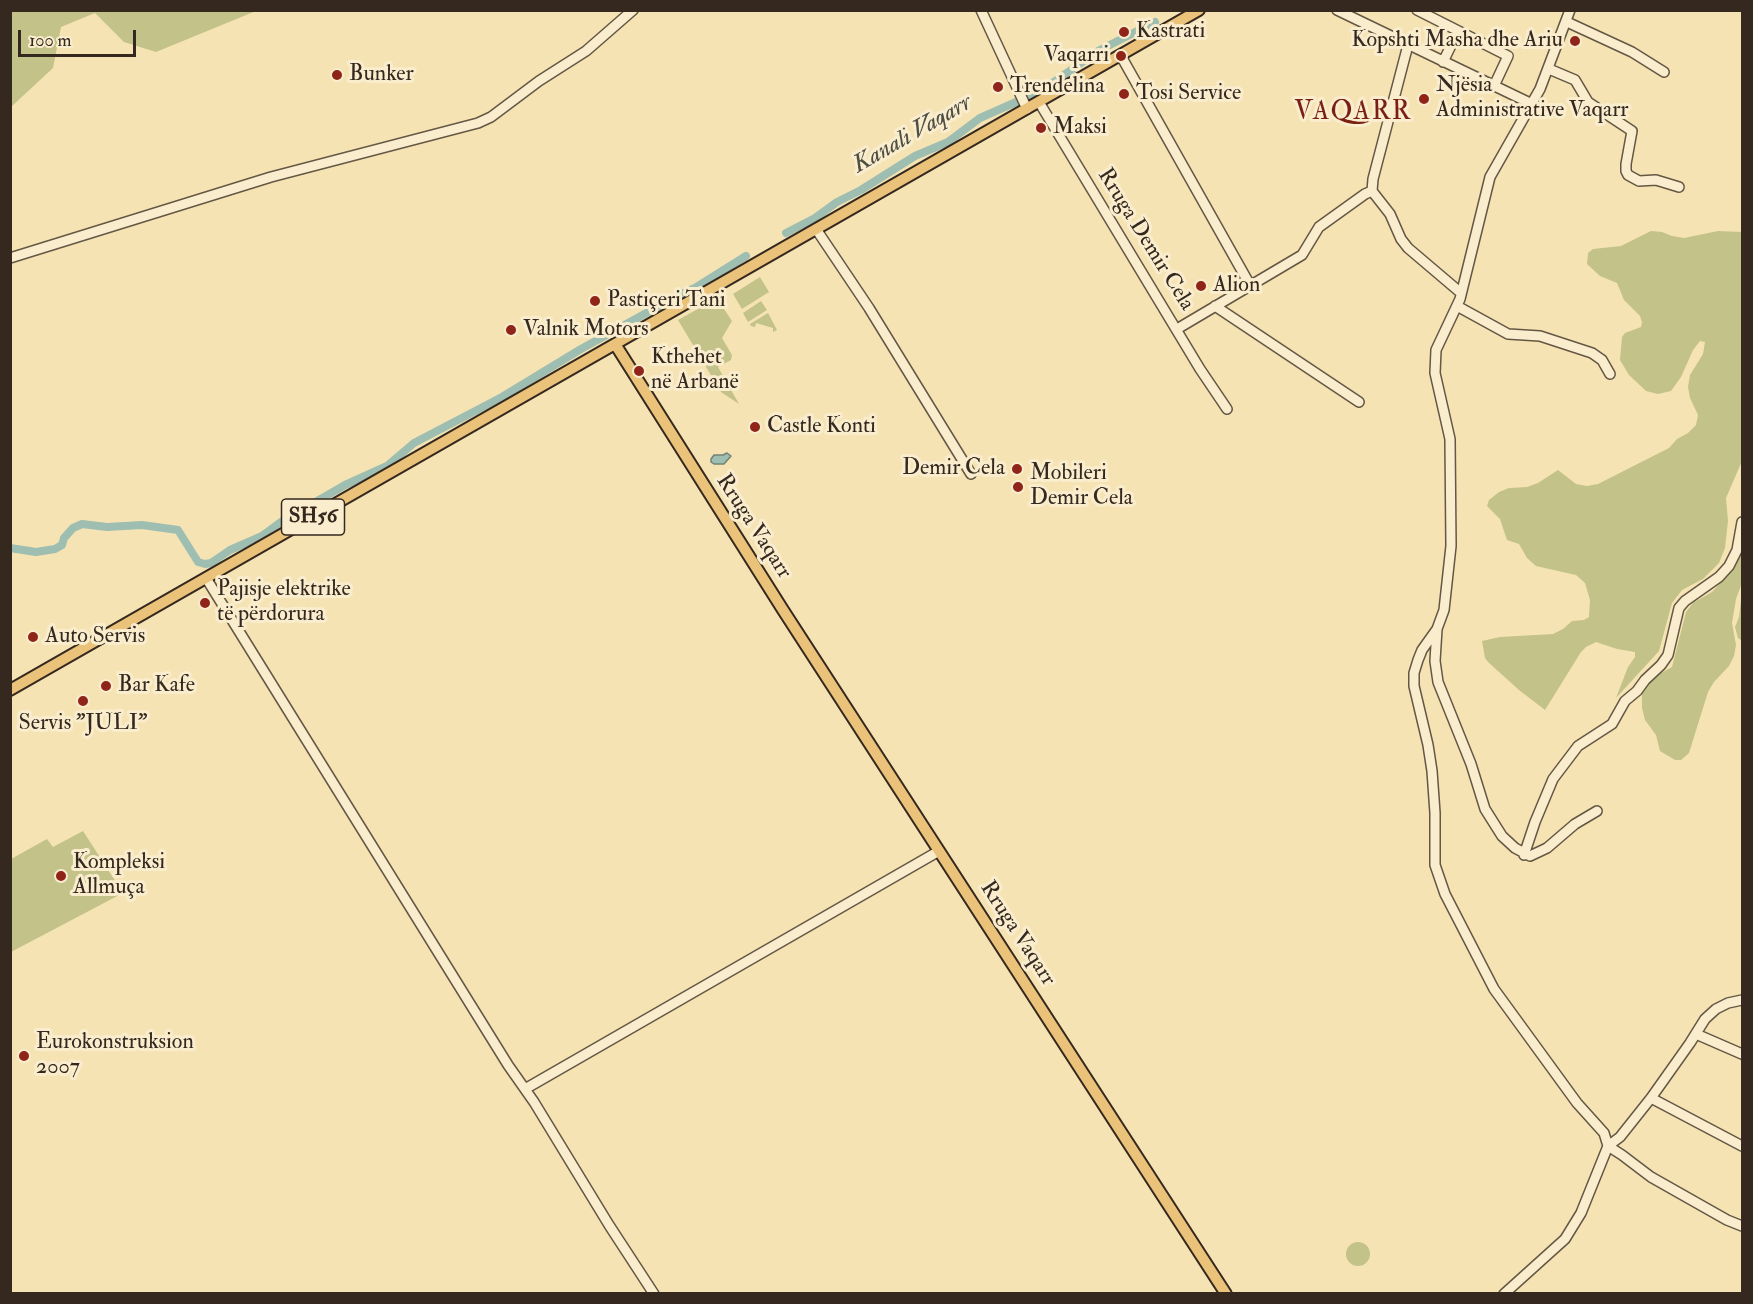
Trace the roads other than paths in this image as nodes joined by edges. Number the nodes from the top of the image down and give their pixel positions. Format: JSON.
{"nodes":[{"id":1,"x":633,"y":10,"type":"edge"},
{"id":2,"x":981,"y":10,"type":"edge"},
{"id":3,"x":1199,"y":10,"type":"edge"},
{"id":4,"x":1337,"y":10,"type":"edge"},
{"id":5,"x":1570,"y":10,"type":"edge"},
{"id":6,"x":1421,"y":11,"type":"edge"},
{"id":7,"x":1567,"y":22,"type":"junction"},
{"id":8,"x":1458,"y":31,"type":"junction"},
{"id":9,"x":1408,"y":45,"type":"junction"},
{"id":10,"x":1120,"y":56,"type":"junction"},
{"id":11,"x":1443,"y":62,"type":"junction"},
{"id":12,"x":1549,"y":69,"type":"junction"},
{"id":13,"x":1664,"y":72,"type":"dead end"},
{"id":14,"x":1494,"y":86,"type":"junction"},
{"id":15,"x":1024,"y":102,"type":"junction"},
{"id":16,"x":1039,"y":102,"type":"junction"},
{"id":17,"x":1532,"y":104,"type":"junction"},
{"id":18,"x":1679,"y":187,"type":"dead end"},
{"id":19,"x":1372,"y":191,"type":"junction"},
{"id":20,"x":816,"y":229,"type":"junction"},
{"id":21,"x":10,"y":258,"type":"edge"},
{"id":22,"x":1250,"y":285,"type":"junction"},
{"id":23,"x":1461,"y":293,"type":"junction"},
{"id":24,"x":1215,"y":306,"type":"junction"},
{"id":25,"x":1457,"y":306,"type":"junction"},
{"id":26,"x":1177,"y":329,"type":"junction"},
{"id":27,"x":615,"y":344,"type":"junction"},
{"id":28,"x":1610,"y":374,"type":"dead end"},
{"id":29,"x":1359,"y":402,"type":"dead end"},
{"id":30,"x":1227,"y":409,"type":"dead end"},
{"id":31,"x":971,"y":474,"type":"dead end"},
{"id":32,"x":1743,"y":522,"type":"edge"},
{"id":33,"x":206,"y":578,"type":"junction"},
{"id":34,"x":1437,"y":629,"type":"junction"},
{"id":35,"x":10,"y":690,"type":"edge"},
{"id":36,"x":1597,"y":811,"type":"dead end"},
{"id":37,"x":939,"y":851,"type":"junction"},
{"id":38,"x":1524,"y":855,"type":"junction"},
{"id":39,"x":1743,"y":1000,"type":"edge"},
{"id":40,"x":1696,"y":1034,"type":"junction"},
{"id":41,"x":1743,"y":1054,"type":"edge"},
{"id":42,"x":525,"y":1089,"type":"junction"},
{"id":43,"x":1651,"y":1098,"type":"junction"},
{"id":44,"x":1608,"y":1146,"type":"junction"},
{"id":45,"x":1743,"y":1146,"type":"edge"},
{"id":46,"x":1743,"y":1226,"type":"edge"},
{"id":47,"x":654,"y":1293,"type":"edge"},
{"id":48,"x":1226,"y":1293,"type":"edge"},
{"id":49,"x":1504,"y":1293,"type":"edge"}],
"edges":[{"from":1,"to":21,"type":"street"},
{"from":2,"to":15,"type":"street"},
{"from":3,"to":10,"type":"main road","number":"SH56"},
{"from":4,"to":9,"type":"street"},
{"from":5,"to":7,"type":"street"},
{"from":6,"to":8,"type":"street"},
{"from":7,"to":12,"type":"street"},
{"from":7,"to":13,"type":"street"},
{"from":8,"to":11,"type":"street"},
{"from":8,"to":14,"type":"street"},
{"from":9,"to":11,"type":"street"},
{"from":9,"to":19,"type":"street"},
{"from":10,"to":16,"type":"main road","number":"SH56"},
{"from":10,"to":22,"type":"street"},
{"from":11,"to":14,"type":"street"},
{"from":12,"to":17,"type":"street"},
{"from":12,"to":18,"type":"street"},
{"from":14,"to":17,"type":"street"},
{"from":15,"to":16,"type":"main road","number":"SH56"},
{"from":15,"to":20,"type":"main road","number":"SH56"},
{"from":16,"to":26,"type":"street","name":"Rruga Demir Cela"},
{"from":17,"to":23,"type":"street"},
{"from":19,"to":22,"type":"street"},
{"from":19,"to":23,"type":"street"},
{"from":20,"to":27,"type":"main road","number":"SH56"},
{"from":20,"to":31,"type":"street"},
{"from":22,"to":24,"type":"street"},
{"from":23,"to":25,"type":"street"},
{"from":24,"to":26,"type":"street"},
{"from":24,"to":29,"type":"street"},
{"from":25,"to":28,"type":"street"},
{"from":25,"to":34,"type":"street"},
{"from":26,"to":30,"type":"street","name":"Rruga Demir Cela"},
{"from":27,"to":33,"type":"main road","number":"SH56"},
{"from":27,"to":37,"type":"main road","name":"Rruga Vaqarr"},
{"from":32,"to":38,"type":"street"},
{"from":33,"to":35,"type":"main road","number":"SH56"},
{"from":33,"to":42,"type":"street"},
{"from":34,"to":38,"type":"street"},
{"from":34,"to":44,"type":"street"},
{"from":36,"to":38,"type":"street"},
{"from":37,"to":42,"type":"street"},
{"from":37,"to":48,"type":"main road","name":"Rruga Vaqarr"},
{"from":39,"to":40,"type":"street"},
{"from":40,"to":41,"type":"street"},
{"from":40,"to":43,"type":"street"},
{"from":42,"to":47,"type":"street"},
{"from":43,"to":44,"type":"street"},
{"from":43,"to":45,"type":"street"},
{"from":44,"to":46,"type":"street"},
{"from":44,"to":49,"type":"street"}]}
